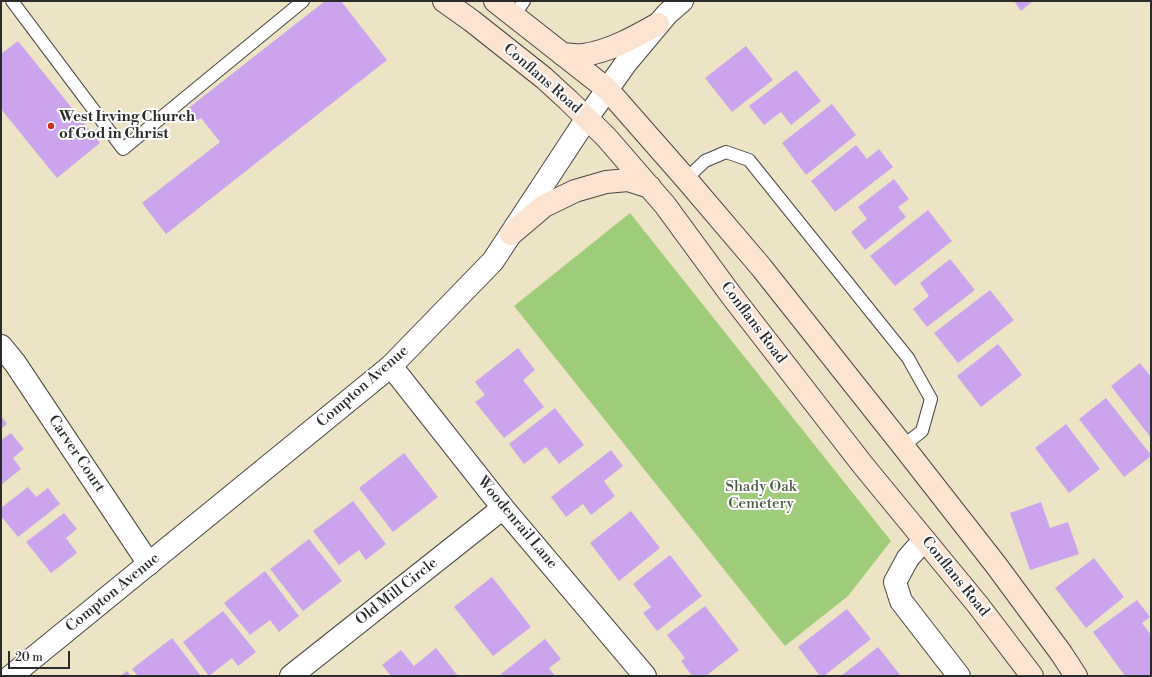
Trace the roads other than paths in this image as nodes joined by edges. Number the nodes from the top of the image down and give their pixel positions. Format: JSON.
{"nodes":[{"id":1,"x":12,"y":1,"type":"edge"},
{"id":2,"x":303,"y":1,"type":"edge"},
{"id":3,"x":444,"y":1,"type":"edge"},
{"id":4,"x":495,"y":1,"type":"edge"},
{"id":5,"x":682,"y":1,"type":"edge"},
{"id":6,"x":519,"y":8,"type":"edge"},
{"id":7,"x":658,"y":24,"type":"junction"},
{"id":8,"x":562,"y":54,"type":"junction"},
{"id":9,"x":607,"y":89,"type":"junction"},
{"id":10,"x":587,"y":118,"type":"junction"},
{"id":11,"x":686,"y":179,"type":"junction"},
{"id":12,"x":650,"y":187,"type":"junction"},
{"id":13,"x":511,"y":234,"type":"junction"},
{"id":14,"x":1,"y":346,"type":"edge"},
{"id":15,"x":392,"y":366,"type":"junction"},
{"id":16,"x":903,"y":446,"type":"junction"},
{"id":17,"x":503,"y":508,"type":"junction"},
{"id":18,"x":924,"y":540,"type":"junction"},
{"id":19,"x":150,"y":564,"type":"junction"},
{"id":20,"x":11,"y":676,"type":"edge"},
{"id":21,"x":291,"y":676,"type":"edge"},
{"id":22,"x":645,"y":676,"type":"edge"},
{"id":23,"x":960,"y":676,"type":"edge"},
{"id":24,"x":1032,"y":676,"type":"edge"},
{"id":25,"x":1076,"y":676,"type":"edge"}],
"edges":[{"from":1,"to":2,"type":"lane"},
{"from":3,"to":10,"type":"main road","name":"Conflans Road"},
{"from":4,"to":6,"type":"main road","name":"Conflans Road"},
{"from":5,"to":7,"type":"street","name":"Compton Avenue"},
{"from":6,"to":8,"type":"main road","name":"Conflans Road"},
{"from":7,"to":8,"type":"main road"},
{"from":7,"to":9,"type":"street","name":"Compton Avenue"},
{"from":8,"to":9,"type":"main road","name":"Conflans Road"},
{"from":9,"to":10,"type":"street","name":"Compton Avenue"},
{"from":9,"to":11,"type":"main road","name":"Conflans Road"},
{"from":10,"to":12,"type":"main road","name":"Conflans Road"},
{"from":10,"to":13,"type":"street","name":"Compton Avenue"},
{"from":11,"to":16,"type":"main road","name":"Conflans Road"},
{"from":11,"to":16,"type":"lane"},
{"from":12,"to":13,"type":"main road"},
{"from":12,"to":18,"type":"main road","name":"Conflans Road"},
{"from":13,"to":15,"type":"street","name":"Compton Avenue"},
{"from":14,"to":19,"type":"street","name":"Carver Court"},
{"from":15,"to":17,"type":"street","name":"Woodenrail Lane"},
{"from":15,"to":19,"type":"street","name":"Compton Avenue"},
{"from":16,"to":25,"type":"main road","name":"Conflans Road"},
{"from":17,"to":21,"type":"street","name":"Old Mill Circle"},
{"from":17,"to":22,"type":"street","name":"Woodenrail Lane"},
{"from":18,"to":23,"type":"street"},
{"from":18,"to":24,"type":"main road","name":"Conflans Road"},
{"from":19,"to":20,"type":"street","name":"Compton Avenue"}]}
